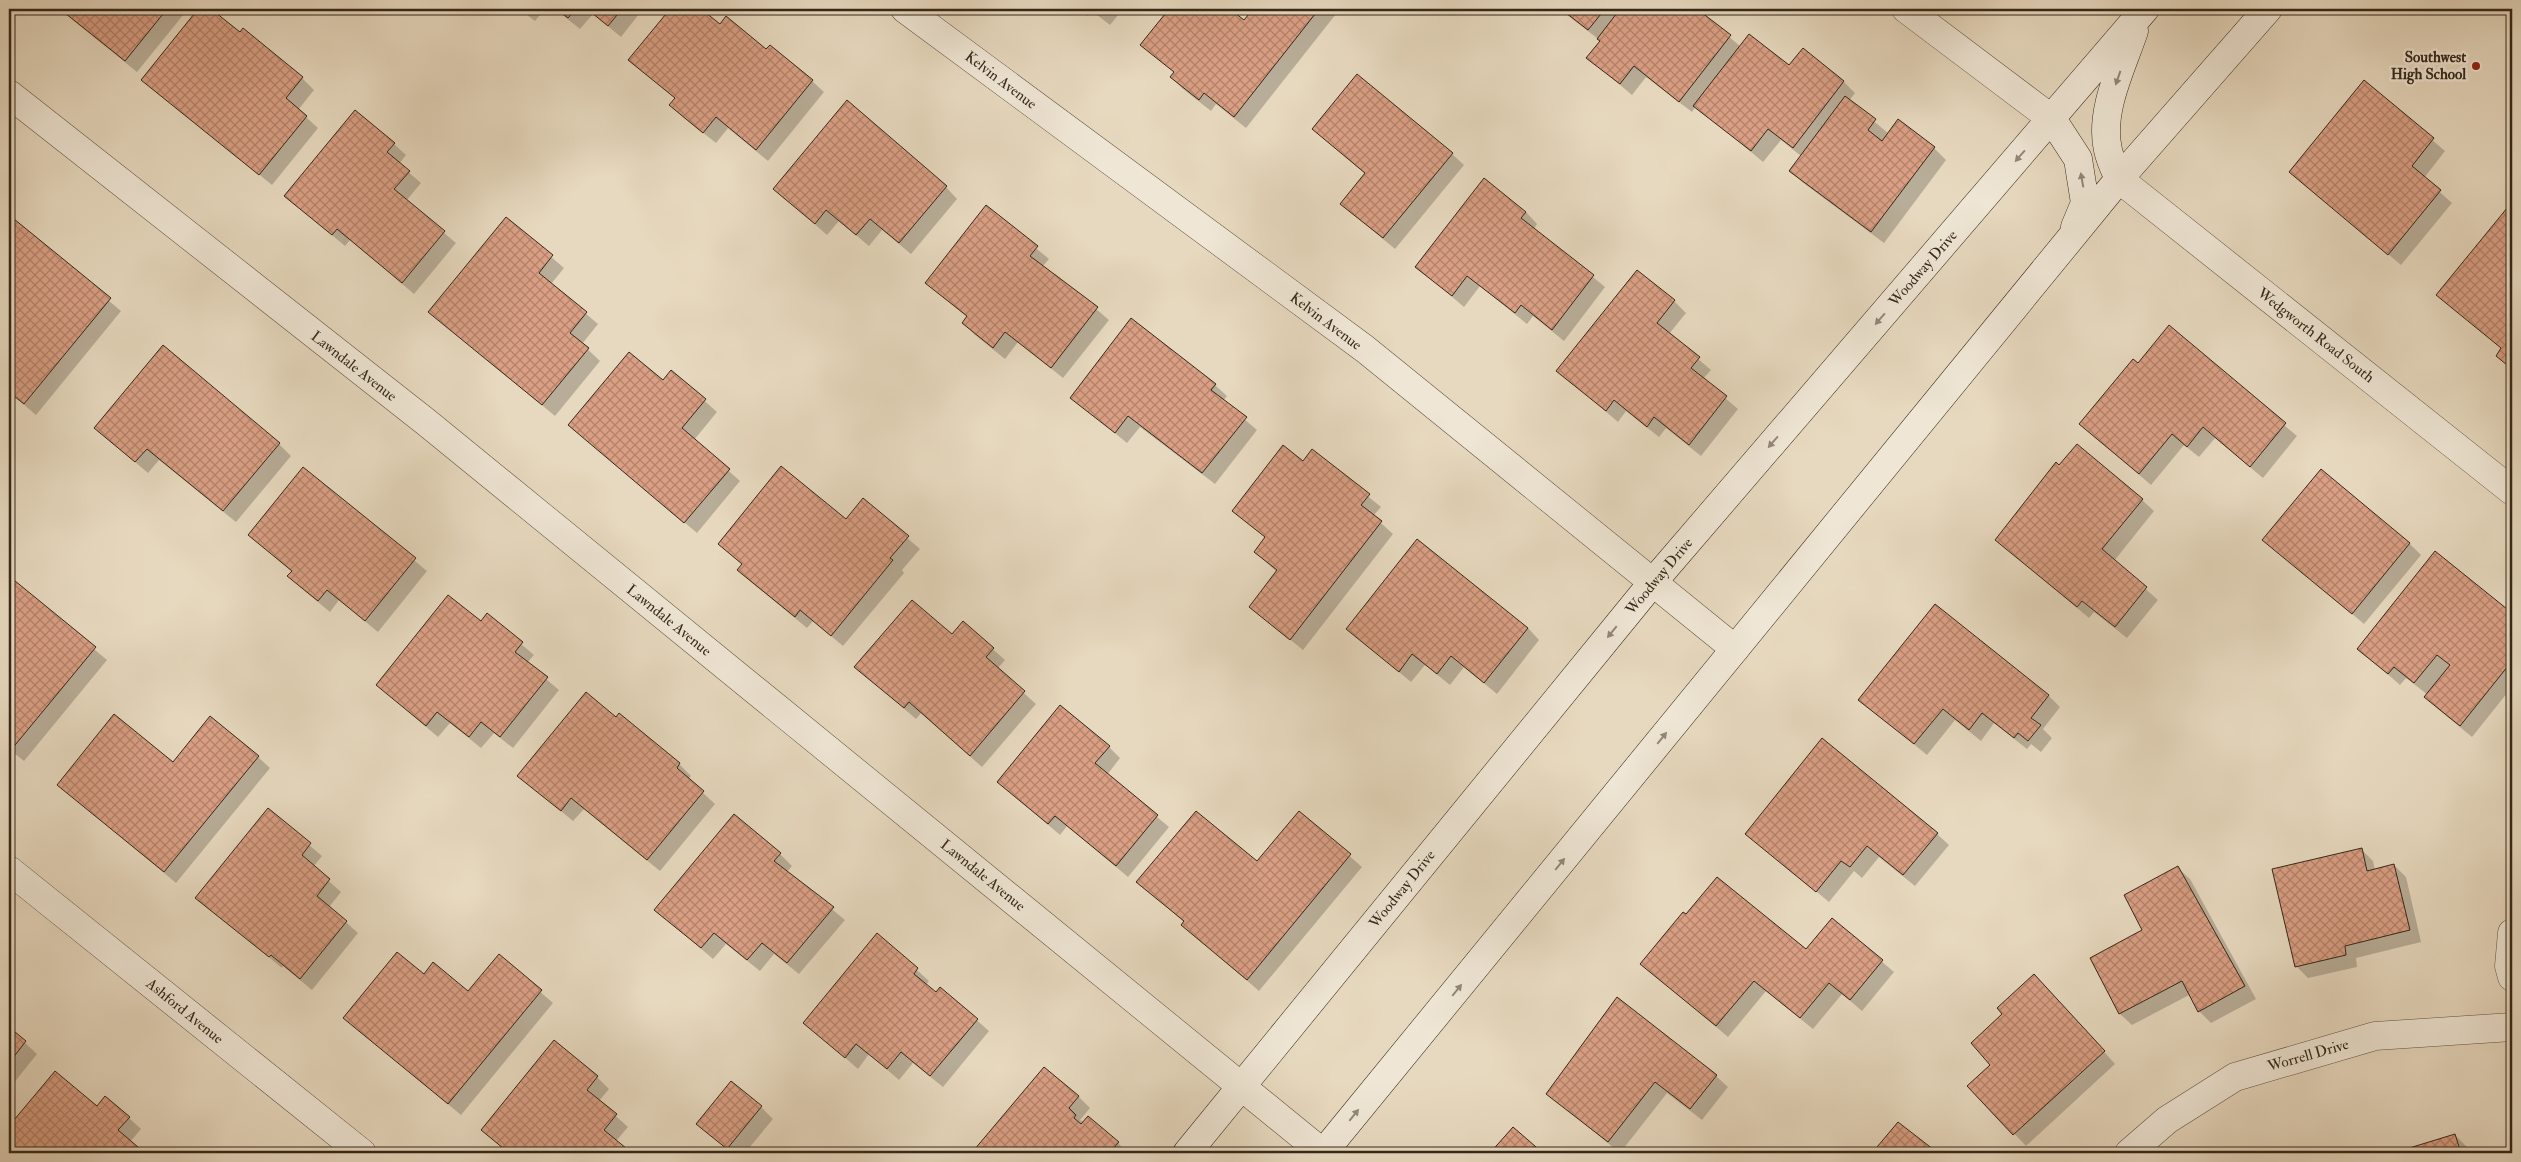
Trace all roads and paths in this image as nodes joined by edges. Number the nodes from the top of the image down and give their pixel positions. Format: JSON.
{"nodes":[{"id":1,"x":905,"y":9,"type":"edge"},
{"id":2,"x":1906,"y":9,"type":"edge"},
{"id":3,"x":2268,"y":9,"type":"edge"},
{"id":4,"x":2142,"y":12,"type":"edge"},
{"id":5,"x":9,"y":94,"type":"edge"},
{"id":6,"x":2052,"y":119,"type":"junction"},
{"id":7,"x":2119,"y":179,"type":"junction"},
{"id":8,"x":2068,"y":242,"type":"junction"},
{"id":9,"x":2512,"y":491,"type":"edge"},
{"id":10,"x":1653,"y":582,"type":"junction"},
{"id":11,"x":1735,"y":649,"type":"junction"},
{"id":12,"x":9,"y":870,"type":"edge"},
{"id":13,"x":2512,"y":933,"type":"edge"},
{"id":14,"x":2512,"y":977,"type":"edge"},
{"id":15,"x":2512,"y":1028,"type":"edge"},
{"id":16,"x":1242,"y":1086,"type":"junction"},
{"id":17,"x":362,"y":1153,"type":"edge"},
{"id":18,"x":1187,"y":1153,"type":"edge"},
{"id":19,"x":1323,"y":1153,"type":"edge"},
{"id":20,"x":2129,"y":1153,"type":"edge"}],
"edges":[{"from":1,"to":10,"type":"street","name":"Kelvin Avenue"},
{"from":2,"to":6,"type":"street"},
{"from":3,"to":7,"type":"street"},
{"from":4,"to":6,"type":"street","name":"Woodway Drive"},
{"from":4,"to":7,"type":"street","one_way":true},
{"from":5,"to":16,"type":"street","name":"Lawndale Avenue"},
{"from":8,"to":6,"type":"street","one_way":true},
{"from":6,"to":10,"type":"street","name":"Woodway Drive","one_way":true},
{"from":7,"to":8,"type":"street"},
{"from":7,"to":9,"type":"street","name":"Wedgworth Road South"},
{"from":8,"to":11,"type":"street"},
{"from":10,"to":11,"type":"street","name":"Kelvin Avenue"},
{"from":10,"to":16,"type":"street","name":"Woodway Drive","one_way":true},
{"from":19,"to":11,"type":"street","one_way":true},
{"from":12,"to":17,"type":"street","name":"Ashford Avenue"},
{"from":13,"to":14,"type":"street"},
{"from":15,"to":20,"type":"street","name":"Worrell Drive"},
{"from":16,"to":18,"type":"street","name":"Woodway Drive"},
{"from":16,"to":19,"type":"street","name":"Lawndale Avenue"}]}
